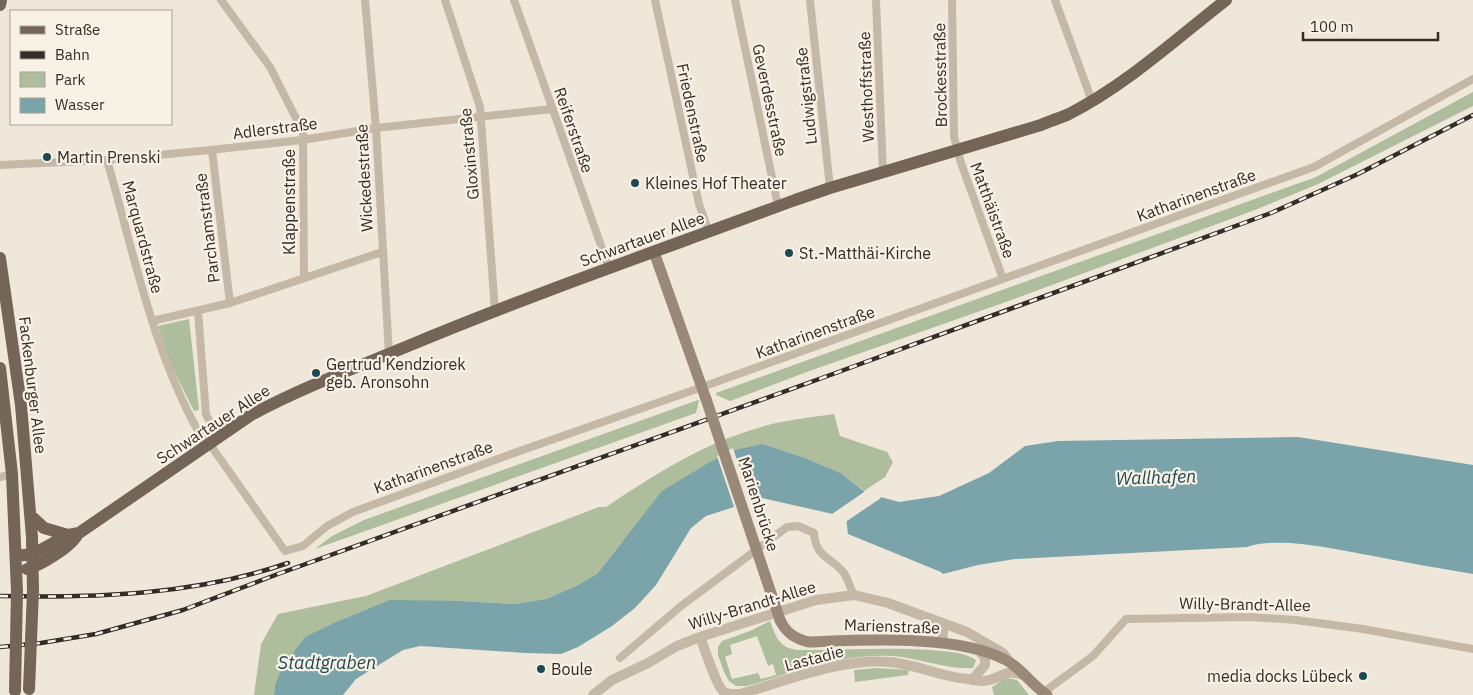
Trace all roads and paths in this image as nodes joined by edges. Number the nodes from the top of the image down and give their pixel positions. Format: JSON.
{"nodes":[{"id":1,"x":1,"y":0,"type":"edge"},
{"id":2,"x":221,"y":0,"type":"edge"},
{"id":3,"x":365,"y":0,"type":"edge"},
{"id":4,"x":445,"y":0,"type":"edge"},
{"id":5,"x":514,"y":0,"type":"edge"},
{"id":6,"x":655,"y":0,"type":"edge"},
{"id":7,"x":736,"y":0,"type":"edge"},
{"id":8,"x":810,"y":0,"type":"edge"},
{"id":9,"x":876,"y":0,"type":"edge"},
{"id":10,"x":952,"y":0,"type":"edge"},
{"id":11,"x":1055,"y":0,"type":"edge"},
{"id":12,"x":1226,"y":0,"type":"edge"},
{"id":13,"x":0,"y":5,"type":"edge"},
{"id":14,"x":1473,"y":79,"type":"edge"},
{"id":15,"x":1092,"y":101,"type":"junction"},
{"id":16,"x":552,"y":109,"type":"junction"},
{"id":17,"x":481,"y":116,"type":"junction"},
{"id":18,"x":376,"y":128,"type":"junction"},
{"id":19,"x":302,"y":140,"type":"junction"},
{"id":20,"x":212,"y":150,"type":"junction"},
{"id":21,"x":957,"y":150,"type":"junction"},
{"id":22,"x":108,"y":160,"type":"junction"},
{"id":23,"x":0,"y":165,"type":"edge"},
{"id":24,"x":883,"y":173,"type":"junction"},
{"id":25,"x":830,"y":188,"type":"junction"},
{"id":26,"x":778,"y":206,"type":"junction"},
{"id":27,"x":708,"y":232,"type":"junction"},
{"id":28,"x":382,"y":252,"type":"junction"},
{"id":29,"x":654,"y":252,"type":"junction"},
{"id":30,"x":0,"y":265,"type":"edge"},
{"id":31,"x":609,"y":268,"type":"junction"},
{"id":32,"x":304,"y":278,"type":"junction"},
{"id":33,"x":1003,"y":279,"type":"junction"},
{"id":34,"x":230,"y":303,"type":"junction"},
{"id":35,"x":198,"y":311,"type":"junction"},
{"id":36,"x":495,"y":311,"type":"junction"},
{"id":37,"x":152,"y":320,"type":"junction"},
{"id":38,"x":388,"y":354,"type":"junction"},
{"id":39,"x":0,"y":368,"type":"edge"},
{"id":40,"x":702,"y":387,"type":"junction"},
{"id":41,"x":206,"y":415,"type":"junction"},
{"id":42,"x":192,"y":422,"type":"junction"},
{"id":43,"x":211,"y":442,"type":"junction"},
{"id":44,"x":6,"y":475,"type":"edge"},
{"id":45,"x":31,"y":516,"type":"junction"},
{"id":46,"x":73,"y":534,"type":"junction"},
{"id":47,"x":33,"y":554,"type":"junction"},
{"id":48,"x":16,"y":556,"type":"junction"},
{"id":49,"x":34,"y":568,"type":"junction"},
{"id":50,"x":17,"y":570,"type":"junction"},
{"id":51,"x":854,"y":595,"type":"junction"},
{"id":52,"x":930,"y":619,"type":"junction"},
{"id":53,"x":780,"y":620,"type":"joint"},
{"id":54,"x":700,"y":637,"type":"junction"},
{"id":55,"x":942,"y":643,"type":"junction"},
{"id":56,"x":1473,"y":649,"type":"edge"},
{"id":57,"x":979,"y":650,"type":"junction"},
{"id":58,"x":620,"y":658,"type":"dead end"},
{"id":59,"x":1009,"y":661,"type":"junction"},
{"id":60,"x":1023,"y":675,"type":"junction"},
{"id":61,"x":972,"y":680,"type":"junction"},
{"id":62,"x":29,"y":692,"type":"edge"},
{"id":63,"x":14,"y":693,"type":"edge"},
{"id":64,"x":593,"y":694,"type":"edge"},
{"id":65,"x":1046,"y":695,"type":"edge"}],
"edges":[{"from":1,"to":13,"type":"main road"},
{"from":2,"to":19,"type":"street","name":"Klappenstraße"},
{"from":3,"to":18,"type":"street","name":"Wickedestraße"},
{"from":4,"to":17,"type":"street","name":"Gloxinstraße"},
{"from":5,"to":16,"type":"street","name":"Reiferstraße"},
{"from":6,"to":27,"type":"street","name":"Friedenstraße"},
{"from":7,"to":26,"type":"street","name":"Geverdesstraße"},
{"from":8,"to":25,"type":"street","name":"Ludwigstraße"},
{"from":9,"to":24,"type":"street","name":"Westhoffstraße"},
{"from":10,"to":21,"type":"street","name":"Brockesstraße"},
{"from":11,"to":15,"type":"street"},
{"from":12,"to":15,"type":"main road","name":"Schwartauer Allee"},
{"from":14,"to":33,"type":"street","name":"Katharinenstraße"},
{"from":15,"to":21,"type":"main road","name":"Schwartauer Allee"},
{"from":16,"to":17,"type":"street","name":"Adlerstraße"},
{"from":16,"to":31,"type":"street","name":"Reiferstraße"},
{"from":17,"to":18,"type":"street","name":"Adlerstraße"},
{"from":17,"to":36,"type":"street","name":"Gloxinstraße"},
{"from":18,"to":19,"type":"street","name":"Adlerstraße"},
{"from":18,"to":28,"type":"street","name":"Wickedestraße"},
{"from":19,"to":20,"type":"street","name":"Adlerstraße"},
{"from":19,"to":32,"type":"street","name":"Klappenstraße"},
{"from":20,"to":22,"type":"street","name":"Adlerstraße"},
{"from":20,"to":34,"type":"street","name":"Parchamstraße"},
{"from":21,"to":24,"type":"main road","name":"Schwartauer Allee"},
{"from":21,"to":33,"type":"street","name":"Matthäistraße"},
{"from":22,"to":23,"type":"street","name":"Adlerstraße"},
{"from":22,"to":37,"type":"street","name":"Marquardstraße"},
{"from":24,"to":25,"type":"main road","name":"Schwartauer Allee"},
{"from":25,"to":26,"type":"main road","name":"Schwartauer Allee"},
{"from":26,"to":27,"type":"main road","name":"Schwartauer Allee"},
{"from":27,"to":29,"type":"main road","name":"Schwartauer Allee"},
{"from":28,"to":32,"type":"street"},
{"from":28,"to":38,"type":"street","name":"Wickedestraße"},
{"from":29,"to":31,"type":"main road","name":"Schwartauer Allee"},
{"from":29,"to":40,"type":"main road"},
{"from":30,"to":45,"type":"main road","name":"Fackenburger Allee"},
{"from":31,"to":36,"type":"main road","name":"Schwartauer Allee"},
{"from":32,"to":34,"type":"street"},
{"from":33,"to":40,"type":"street","name":"Katharinenstraße"},
{"from":34,"to":35,"type":"street"},
{"from":35,"to":37,"type":"street"},
{"from":35,"to":41,"type":"street"},
{"from":36,"to":38,"type":"main road","name":"Schwartauer Allee"},
{"from":37,"to":42,"type":"street","name":"Marquardstraße"},
{"from":38,"to":43,"type":"main road","name":"Schwartauer Allee"},
{"from":39,"to":44,"type":"main road","name":"Fackenburger Allee"},
{"from":40,"to":43,"type":"street","name":"Katharinenstraße"},
{"from":40,"to":53,"type":"main road","name":"Marienbrücke","bridge":true},
{"from":41,"to":42,"type":"street"},
{"from":41,"to":43,"type":"street"},
{"from":42,"to":43,"type":"street","name":"Marquardstraße"},
{"from":43,"to":46,"type":"main road","name":"Schwartauer Allee"},
{"from":44,"to":48,"type":"main road","name":"Fackenburger Allee"},
{"from":45,"to":46,"type":"main road"},
{"from":45,"to":47,"type":"main road","name":"Fackenburger Allee"},
{"from":46,"to":47,"type":"main road","name":"Schwartauer Allee"},
{"from":46,"to":49,"type":"main road","name":"Schwartauer Allee"},
{"from":47,"to":48,"type":"main road","name":"Schwartauer Allee"},
{"from":47,"to":49,"type":"main road","name":"Fackenburger Allee"},
{"from":48,"to":50,"type":"main road","name":"Fackenburger Allee"},
{"from":49,"to":50,"type":"main road","name":"Schwartauer Allee"},
{"from":49,"to":62,"type":"main road","name":"Fackenburger Allee","bridge":true},
{"from":50,"to":63,"type":"main road","name":"Fackenburger Allee","bridge":true},
{"from":51,"to":52,"type":"street","name":"Willy-Brandt-Allee"},
{"from":51,"to":54,"type":"street","name":"Willy-Brandt-Allee"},
{"from":51,"to":58,"type":"street"},
{"from":52,"to":55,"type":"street"},
{"from":52,"to":59,"type":"street","name":"Willy-Brandt-Allee"},
{"from":53,"to":55,"type":"main road","name":"Marienstraße"},
{"from":54,"to":61,"type":"street","name":"Lastadie"},
{"from":54,"to":64,"type":"street","name":"Willy-Brandt-Allee"},
{"from":55,"to":57,"type":"main road","name":"Marienstraße"},
{"from":56,"to":65,"type":"street","name":"Willy-Brandt-Allee"},
{"from":57,"to":59,"type":"main road","name":"Marienstraße"},
{"from":57,"to":61,"type":"street"},
{"from":59,"to":60,"type":"main road","name":"Willy-Brandt-Allee"},
{"from":60,"to":61,"type":"street","name":"Lastadie"},
{"from":60,"to":65,"type":"main road","name":"Willy-Brandt-Allee"}]}
